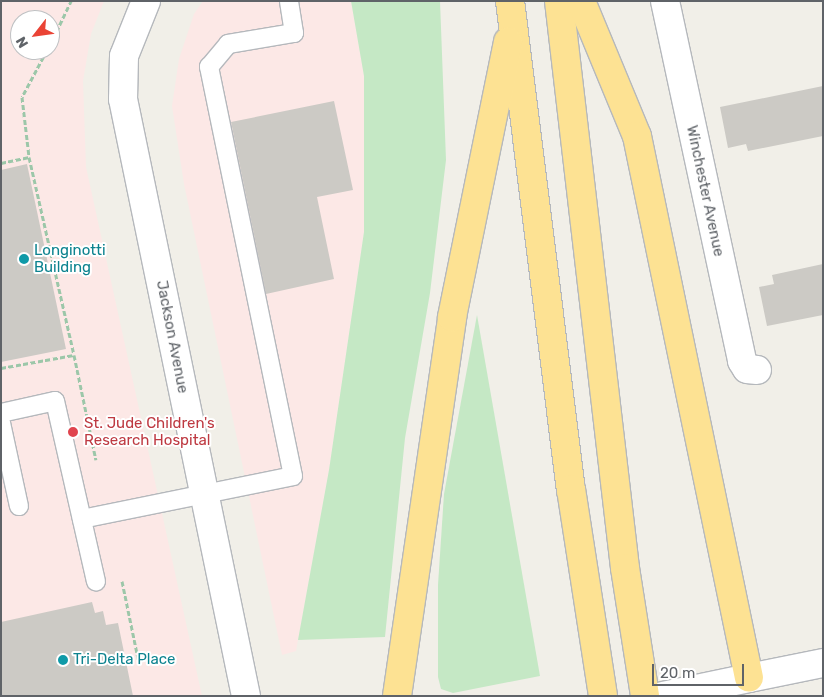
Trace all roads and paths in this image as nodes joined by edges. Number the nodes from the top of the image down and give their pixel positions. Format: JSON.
{"nodes":[{"id":1,"x":71,"y":1,"type":"edge"},
{"id":2,"x":289,"y":1,"type":"edge"},
{"id":3,"x":559,"y":1,"type":"edge"},
{"id":4,"x":582,"y":1,"type":"edge"},
{"id":5,"x":665,"y":1,"type":"edge"},
{"id":6,"x":144,"y":5,"type":"edge"},
{"id":7,"x":511,"y":10,"type":"edge"},
{"id":8,"x":60,"y":24,"type":"edge"},
{"id":9,"x":42,"y":60,"type":"edge"},
{"id":10,"x":29,"y":157,"type":"junction"},
{"id":11,"x":1,"y":163,"type":"edge"},
{"id":12,"x":74,"y":355,"type":"dead end"},
{"id":13,"x":757,"y":370,"type":"dead end"},
{"id":14,"x":1,"y":413,"type":"edge"},
{"id":15,"x":1,"y":423,"type":"edge"},
{"id":16,"x":204,"y":494,"type":"junction"},
{"id":17,"x":19,"y":506,"type":"dead end"},
{"id":18,"x":82,"y":520,"type":"junction"},
{"id":19,"x":96,"y":581,"type":"dead end"},
{"id":20,"x":823,"y":663,"type":"edge"},
{"id":21,"x":752,"y":687,"type":"edge"},
{"id":22,"x":246,"y":696,"type":"edge"},
{"id":23,"x":397,"y":696,"type":"edge"},
{"id":24,"x":603,"y":696,"type":"edge"},
{"id":25,"x":646,"y":696,"type":"edge"},
{"id":26,"x":663,"y":696,"type":"edge"}],
"edges":[{"from":1,"to":8,"type":"path"},
{"from":2,"to":16,"type":"lane"},
{"from":3,"to":25,"type":"highway"},
{"from":4,"to":21,"type":"highway"},
{"from":5,"to":13,"type":"street","name":"Winchester Avenue"},
{"from":6,"to":16,"type":"street","name":"Jackson Avenue"},
{"from":7,"to":23,"type":"highway"},
{"from":7,"to":24,"type":"highway"},
{"from":9,"to":10,"type":"path"},
{"from":10,"to":11,"type":"path"},
{"from":10,"to":12,"type":"path"},
{"from":14,"to":18,"type":"lane"},
{"from":15,"to":17,"type":"lane"},
{"from":16,"to":18,"type":"lane"},
{"from":16,"to":22,"type":"street","name":"Jackson Avenue"},
{"from":18,"to":19,"type":"lane"},
{"from":20,"to":21,"type":"street"},
{"from":21,"to":26,"type":"street"}]}
